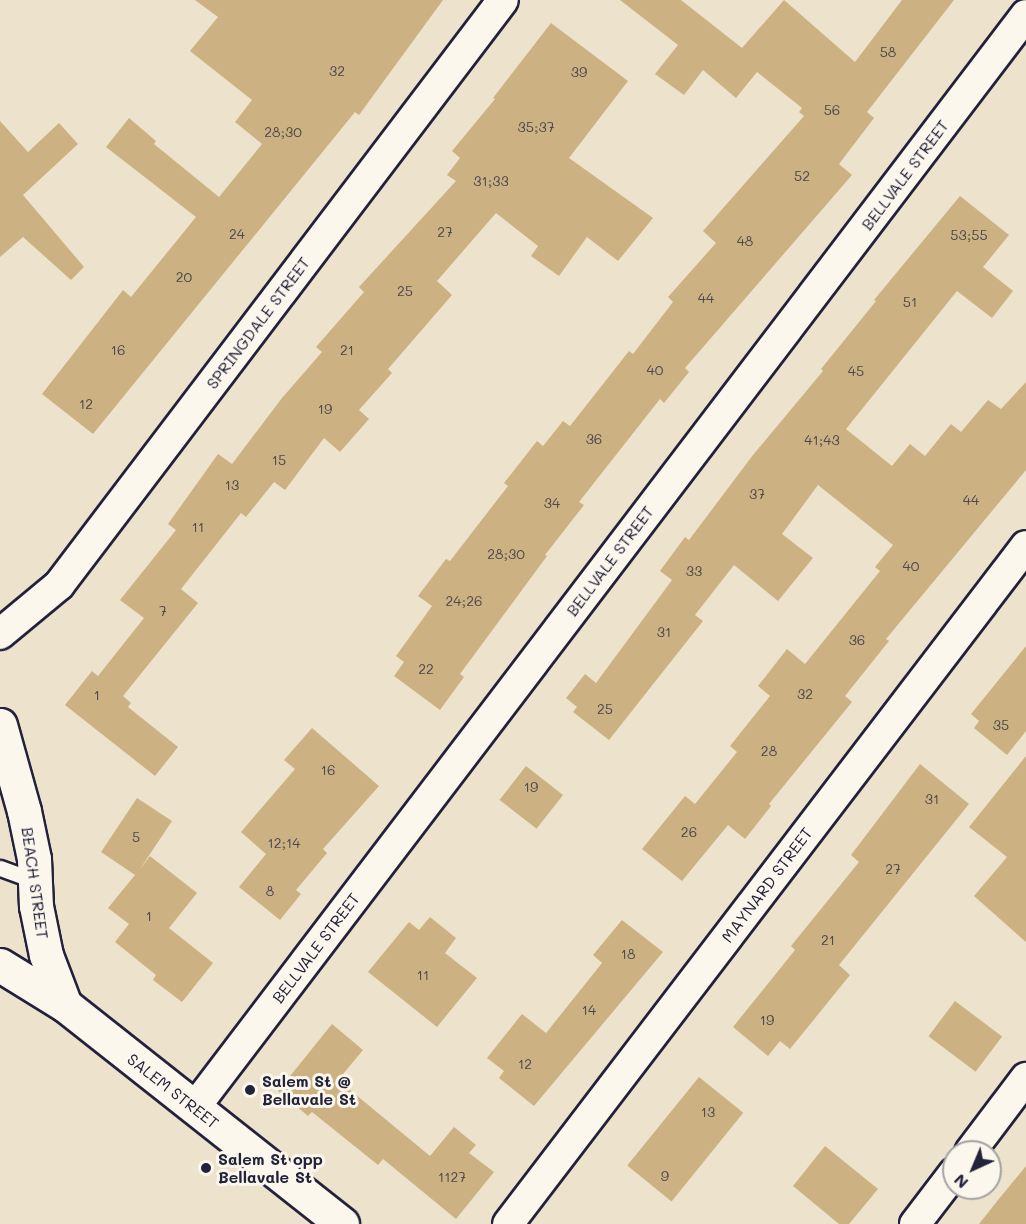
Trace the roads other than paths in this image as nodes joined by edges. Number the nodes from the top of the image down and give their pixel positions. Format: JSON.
{"nodes":[{"id":1,"x":503,"y":0,"type":"edge"},
{"id":2,"x":1026,"y":15,"type":"edge"},
{"id":3,"x":1026,"y":546,"type":"edge"},
{"id":4,"x":0,"y":634,"type":"edge"},
{"id":5,"x":0,"y":725,"type":"edge"},
{"id":6,"x":0,"y":868,"type":"edge"},
{"id":7,"x":35,"y":881,"type":"junction"},
{"id":8,"x":0,"y":965,"type":"edge"},
{"id":9,"x":65,"y":1005,"type":"junction"},
{"id":10,"x":1026,"y":1078,"type":"edge"},
{"id":11,"x":195,"y":1107,"type":"junction"},
{"id":12,"x":979,"y":1140,"type":"edge"},
{"id":13,"x":942,"y":1189,"type":"edge"},
{"id":14,"x":342,"y":1224,"type":"edge"},
{"id":15,"x":508,"y":1224,"type":"edge"},
{"id":16,"x":915,"y":1224,"type":"edge"}],
"edges":[{"from":1,"to":4,"type":"street","name":"SPRINGDALE STREET"},
{"from":2,"to":11,"type":"street","name":"BELLVALE STREET"},
{"from":3,"to":15,"type":"street","name":"MAYNARD STREET"},
{"from":5,"to":7,"type":"main road","name":"BEACH STREET"},
{"from":6,"to":7,"type":"lane"},
{"from":7,"to":9,"type":"main road","name":"BEACH STREET"},
{"from":8,"to":9,"type":"main road","name":"SALEM STREET"},
{"from":9,"to":11,"type":"main road","name":"SALEM STREET"},
{"from":10,"to":12,"type":"street"},
{"from":11,"to":14,"type":"main road","name":"SALEM STREET"},
{"from":13,"to":16,"type":"street"}]}
